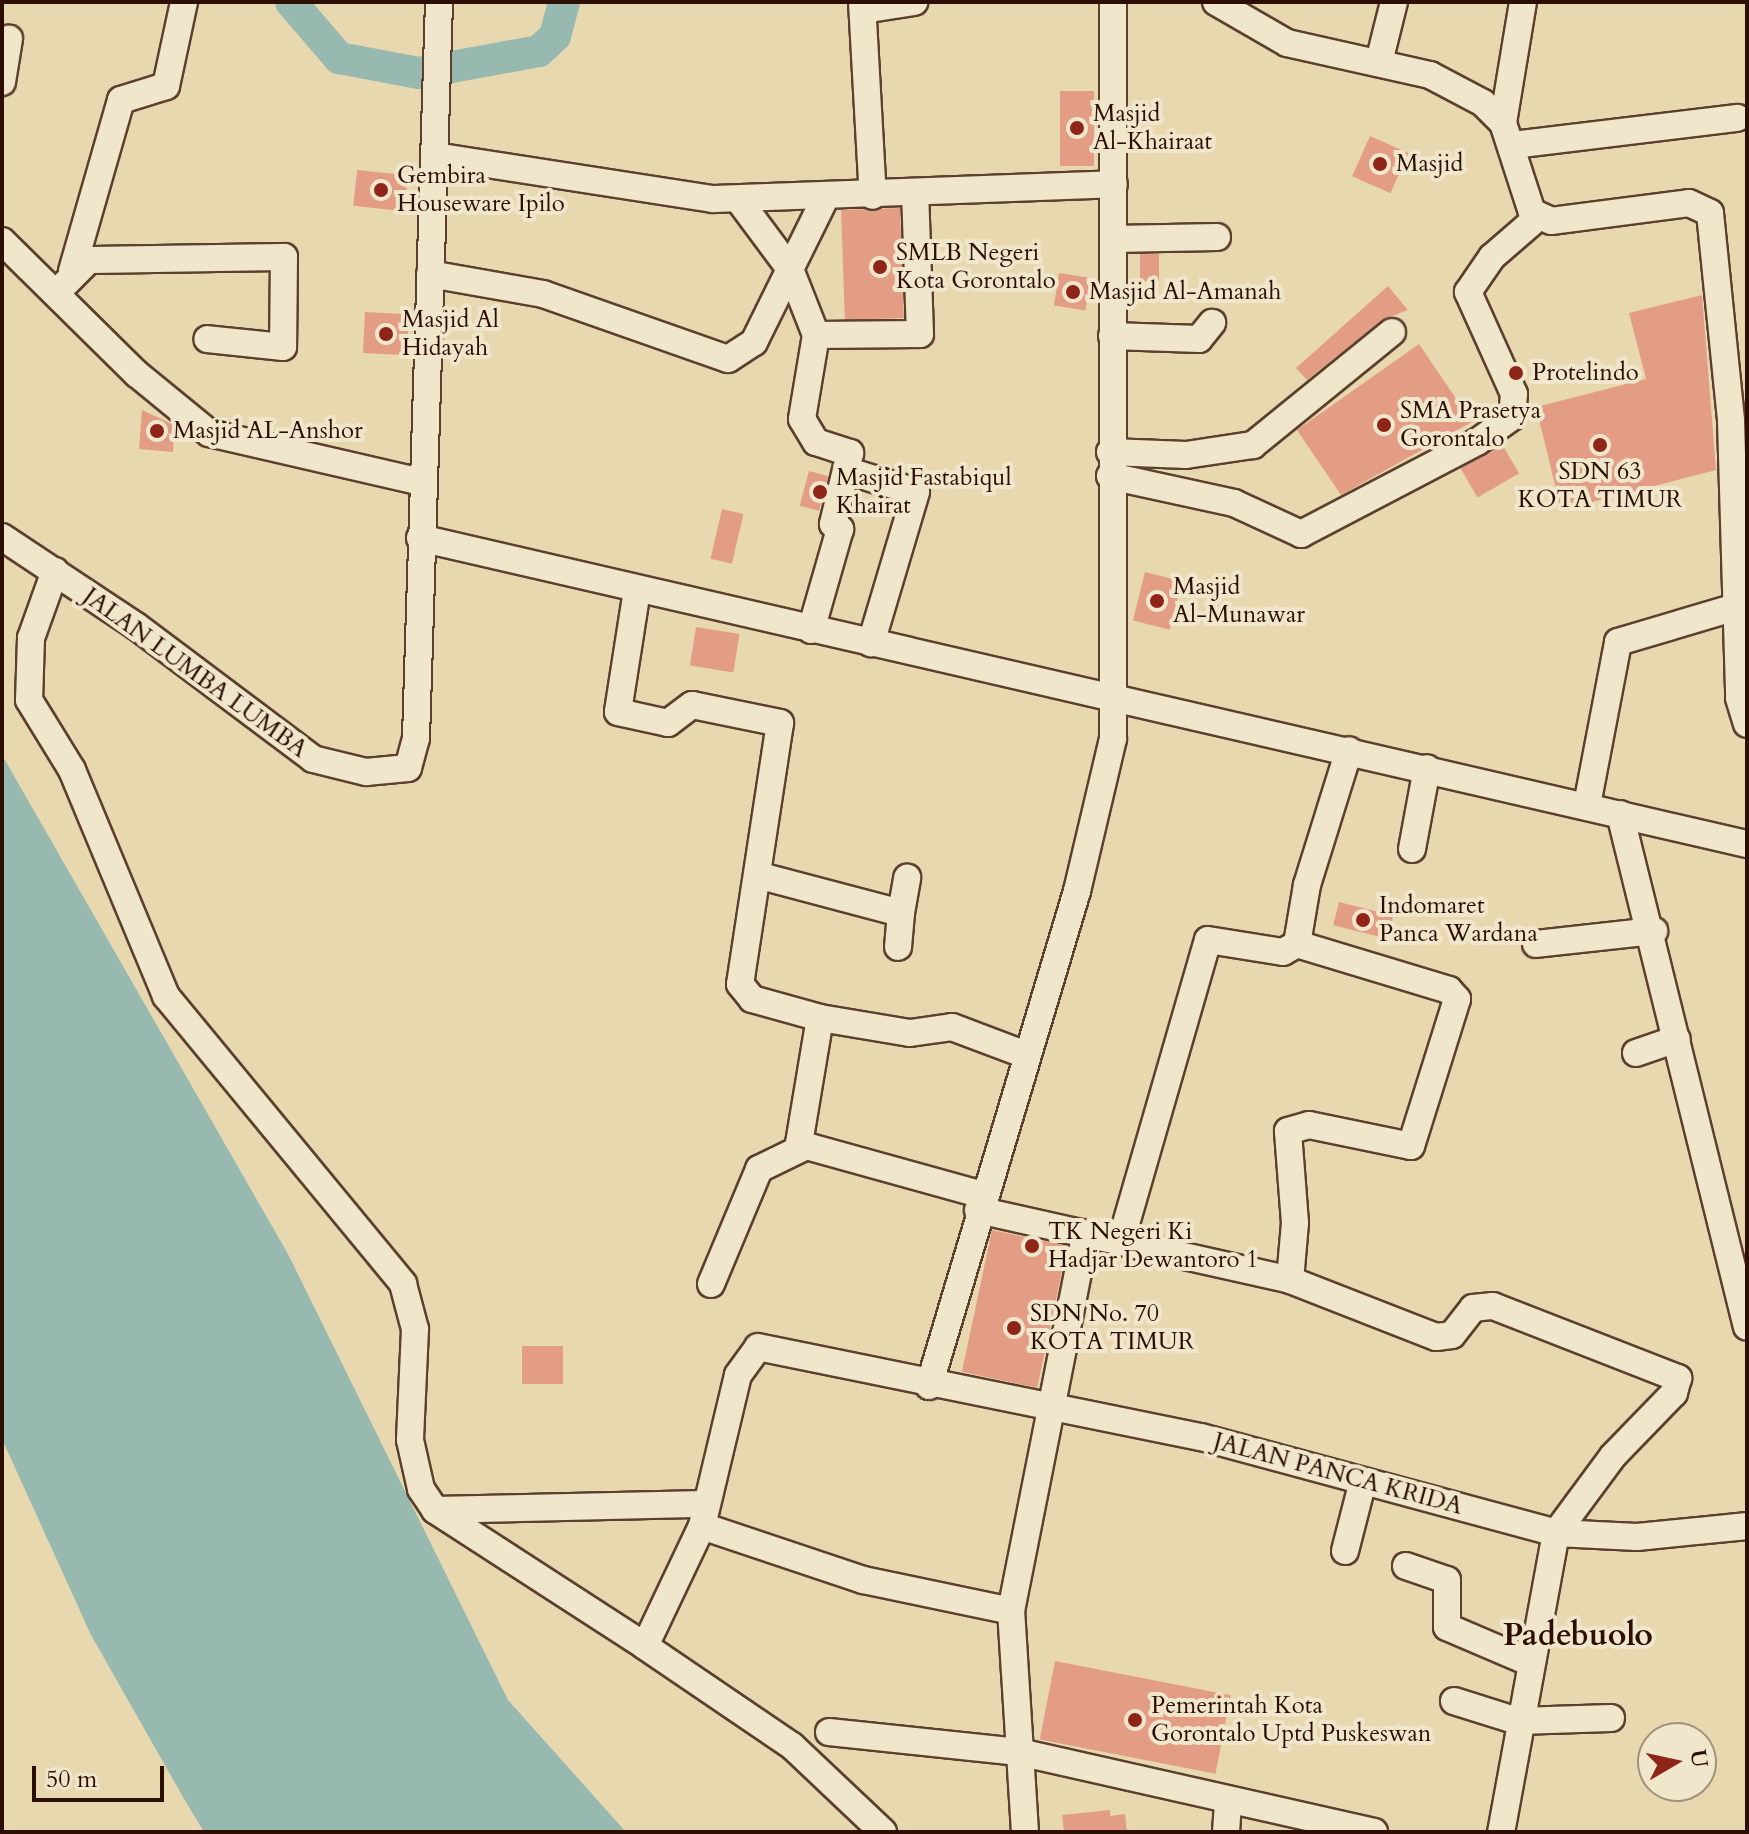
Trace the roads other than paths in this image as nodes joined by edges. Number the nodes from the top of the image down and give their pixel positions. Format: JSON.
{"nodes":[{"id":1,"x":184,"y":2,"type":"edge"},
{"id":2,"x":439,"y":2,"type":"edge"},
{"id":3,"x":914,"y":2,"type":"edge"},
{"id":4,"x":1113,"y":2,"type":"edge"},
{"id":5,"x":1394,"y":2,"type":"edge"},
{"id":6,"x":1523,"y":2,"type":"edge"},
{"id":7,"x":1225,"y":3,"type":"edge"},
{"id":8,"x":863,"y":6,"type":"edge"},
{"id":9,"x":1256,"y":11,"type":"edge"},
{"id":10,"x":9,"y":39,"type":"dead end"},
{"id":11,"x":1379,"y":62,"type":"junction"},
{"id":12,"x":2,"y":82,"type":"edge"},
{"id":13,"x":1737,"y":118,"type":"dead end"},
{"id":14,"x":1508,"y":134,"type":"junction"},
{"id":15,"x":435,"y":156,"type":"junction"},
{"id":16,"x":1114,"y":184,"type":"junction"},
{"id":17,"x":915,"y":193,"type":"junction"},
{"id":18,"x":826,"y":196,"type":"junction"},
{"id":19,"x":873,"y":196,"type":"junction"},
{"id":20,"x":738,"y":199,"type":"junction"},
{"id":21,"x":1537,"y":218,"type":"junction"},
{"id":22,"x":1217,"y":237,"type":"dead end"},
{"id":23,"x":1114,"y":239,"type":"junction"},
{"id":24,"x":2,"y":241,"type":"edge"},
{"id":25,"x":790,"y":269,"type":"junction"},
{"id":26,"x":430,"y":274,"type":"junction"},
{"id":27,"x":65,"y":281,"type":"junction"},
{"id":28,"x":1212,"y":323,"type":"dead end"},
{"id":29,"x":1392,"y":332,"type":"dead end"},
{"id":30,"x":816,"y":335,"type":"junction"},
{"id":31,"x":1112,"y":336,"type":"junction"},
{"id":32,"x":207,"y":339,"type":"dead end"},
{"id":33,"x":1110,"y":464,"type":"junction"},
{"id":34,"x":848,"y":471,"type":"junction"},
{"id":35,"x":1740,"y":481,"type":"edge"},
{"id":36,"x":422,"y":482,"type":"junction"},
{"id":37,"x":2,"y":537,"type":"edge"},
{"id":38,"x":420,"y":538,"type":"junction"},
{"id":39,"x":55,"y":571,"type":"junction"},
{"id":40,"x":637,"y":590,"type":"junction"},
{"id":41,"x":1736,"y":607,"type":"junction"},
{"id":42,"x":811,"y":630,"type":"junction"},
{"id":43,"x":871,"y":643,"type":"junction"},
{"id":44,"x":1112,"y":701,"type":"junction"},
{"id":45,"x":1747,"y":724,"type":"edge"},
{"id":46,"x":1349,"y":750,"type":"junction"},
{"id":47,"x":1427,"y":768,"type":"junction"},
{"id":48,"x":1587,"y":805,"type":"junction"},
{"id":49,"x":1620,"y":814,"type":"junction"},
{"id":50,"x":1747,"y":844,"type":"edge"},
{"id":51,"x":1412,"y":849,"type":"dead end"},
{"id":52,"x":757,"y":875,"type":"junction"},
{"id":53,"x":907,"y":878,"type":"dead end"},
{"id":54,"x":901,"y":913,"type":"junction"},
{"id":55,"x":1654,"y":931,"type":"junction"},
{"id":56,"x":1297,"y":944,"type":"junction"},
{"id":57,"x":1536,"y":944,"type":"dead end"},
{"id":58,"x":898,"y":947,"type":"dead end"},
{"id":59,"x":820,"y":1018,"type":"junction"},
{"id":60,"x":1677,"y":1039,"type":"junction"},
{"id":61,"x":1636,"y":1053,"type":"dead end"},
{"id":62,"x":1026,"y":1055,"type":"junction"},
{"id":63,"x":802,"y":1148,"type":"junction"},
{"id":64,"x":981,"y":1202,"type":"junction"},
{"id":65,"x":1086,"y":1233,"type":"junction"},
{"id":66,"x":1121,"y":1241,"type":"junction"},
{"id":67,"x":1290,"y":1280,"type":"junction"},
{"id":68,"x":711,"y":1284,"type":"dead end"},
{"id":69,"x":1746,"y":1320,"type":"edge"},
{"id":70,"x":929,"y":1386,"type":"junction"},
{"id":71,"x":1048,"y":1403,"type":"junction"},
{"id":72,"x":1363,"y":1481,"type":"junction"},
{"id":73,"x":435,"y":1510,"type":"junction"},
{"id":74,"x":703,"y":1515,"type":"junction"},
{"id":75,"x":1747,"y":1526,"type":"edge"},
{"id":76,"x":1556,"y":1533,"type":"junction"},
{"id":77,"x":1345,"y":1551,"type":"dead end"},
{"id":78,"x":1406,"y":1566,"type":"dead end"},
{"id":79,"x":1011,"y":1611,"type":"junction"},
{"id":80,"x":645,"y":1646,"type":"junction"},
{"id":81,"x":1529,"y":1662,"type":"junction"},
{"id":82,"x":1454,"y":1701,"type":"dead end"},
{"id":83,"x":1611,"y":1718,"type":"dead end"},
{"id":84,"x":1518,"y":1721,"type":"junction"},
{"id":85,"x":829,"y":1732,"type":"dead end"},
{"id":86,"x":1019,"y":1752,"type":"junction"},
{"id":87,"x":1228,"y":1801,"type":"junction"},
{"id":88,"x":883,"y":1832,"type":"edge"},
{"id":89,"x":1025,"y":1832,"type":"edge"},
{"id":90,"x":1226,"y":1832,"type":"edge"},
{"id":91,"x":1374,"y":1832,"type":"edge"},
{"id":92,"x":1501,"y":1832,"type":"edge"}],
"edges":[{"from":1,"to":27,"type":"street"},
{"from":2,"to":15,"type":"street"},
{"from":3,"to":8,"type":"street"},
{"from":4,"to":16,"type":"street"},
{"from":5,"to":11,"type":"street"},
{"from":6,"to":14,"type":"street"},
{"from":7,"to":9,"type":"street"},
{"from":8,"to":19,"type":"street"},
{"from":9,"to":11,"type":"street"},
{"from":10,"to":12,"type":"street"},
{"from":11,"to":14,"type":"street"},
{"from":13,"to":14,"type":"street"},
{"from":14,"to":21,"type":"street"},
{"from":15,"to":20,"type":"street"},
{"from":15,"to":26,"type":"street"},
{"from":16,"to":17,"type":"street"},
{"from":16,"to":23,"type":"street"},
{"from":17,"to":19,"type":"street"},
{"from":17,"to":30,"type":"street"},
{"from":18,"to":19,"type":"street"},
{"from":18,"to":20,"type":"street"},
{"from":18,"to":25,"type":"street"},
{"from":20,"to":25,"type":"street"},
{"from":21,"to":33,"type":"street"},
{"from":21,"to":35,"type":"street"},
{"from":22,"to":23,"type":"street"},
{"from":23,"to":31,"type":"street"},
{"from":24,"to":27,"type":"street"},
{"from":25,"to":26,"type":"street"},
{"from":25,"to":30,"type":"street"},
{"from":26,"to":36,"type":"street"},
{"from":27,"to":32,"type":"street"},
{"from":27,"to":36,"type":"street"},
{"from":28,"to":31,"type":"street"},
{"from":29,"to":33,"type":"street"},
{"from":30,"to":34,"type":"street"},
{"from":31,"to":33,"type":"street"},
{"from":33,"to":44,"type":"street"},
{"from":34,"to":42,"type":"street"},
{"from":34,"to":43,"type":"street"},
{"from":35,"to":41,"type":"street"},
{"from":36,"to":38,"type":"street"},
{"from":37,"to":39,"type":"street","name":"JALAN LUMBA LUMBA"},
{"from":38,"to":39,"type":"street","name":"JALAN LUMBA LUMBA"},
{"from":38,"to":40,"type":"street"},
{"from":39,"to":73,"type":"street"},
{"from":40,"to":42,"type":"street"},
{"from":40,"to":52,"type":"street"},
{"from":41,"to":45,"type":"street"},
{"from":41,"to":48,"type":"street"},
{"from":42,"to":43,"type":"street"},
{"from":43,"to":44,"type":"street"},
{"from":44,"to":46,"type":"street"},
{"from":44,"to":62,"type":"street"},
{"from":46,"to":47,"type":"street"},
{"from":46,"to":56,"type":"street"},
{"from":47,"to":48,"type":"street"},
{"from":47,"to":51,"type":"street"},
{"from":48,"to":49,"type":"street"},
{"from":49,"to":50,"type":"street"},
{"from":49,"to":55,"type":"street"},
{"from":52,"to":54,"type":"street"},
{"from":52,"to":59,"type":"street"},
{"from":53,"to":54,"type":"street"},
{"from":54,"to":58,"type":"street"},
{"from":55,"to":57,"type":"street"},
{"from":55,"to":60,"type":"street"},
{"from":56,"to":66,"type":"street"},
{"from":56,"to":67,"type":"street"},
{"from":59,"to":62,"type":"street"},
{"from":59,"to":63,"type":"street"},
{"from":60,"to":61,"type":"street"},
{"from":60,"to":69,"type":"street"},
{"from":62,"to":64,"type":"street"},
{"from":63,"to":64,"type":"street"},
{"from":63,"to":68,"type":"street"},
{"from":64,"to":65,"type":"street"},
{"from":64,"to":70,"type":"street"},
{"from":65,"to":66,"type":"street"},
{"from":65,"to":71,"type":"street"},
{"from":66,"to":67,"type":"street"},
{"from":67,"to":76,"type":"street"},
{"from":70,"to":71,"type":"street","name":"JALAN PANCA KRIDA"},
{"from":70,"to":74,"type":"street","name":"JALAN PANCA KRIDA"},
{"from":71,"to":72,"type":"street","name":"JALAN PANCA KRIDA"},
{"from":71,"to":79,"type":"street"},
{"from":72,"to":76,"type":"street","name":"JALAN PANCA KRIDA"},
{"from":72,"to":77,"type":"street"},
{"from":73,"to":74,"type":"street"},
{"from":73,"to":80,"type":"street"},
{"from":74,"to":79,"type":"street"},
{"from":74,"to":80,"type":"street"},
{"from":75,"to":76,"type":"street","name":"JALAN PANCA KRIDA"},
{"from":76,"to":81,"type":"street"},
{"from":78,"to":81,"type":"street"},
{"from":79,"to":86,"type":"street"},
{"from":80,"to":88,"type":"street"},
{"from":81,"to":84,"type":"street"},
{"from":82,"to":84,"type":"street"},
{"from":83,"to":84,"type":"street"},
{"from":84,"to":92,"type":"street"},
{"from":85,"to":86,"type":"street"},
{"from":86,"to":87,"type":"street"},
{"from":86,"to":89,"type":"street"},
{"from":87,"to":90,"type":"street"},
{"from":87,"to":91,"type":"street"}]}
